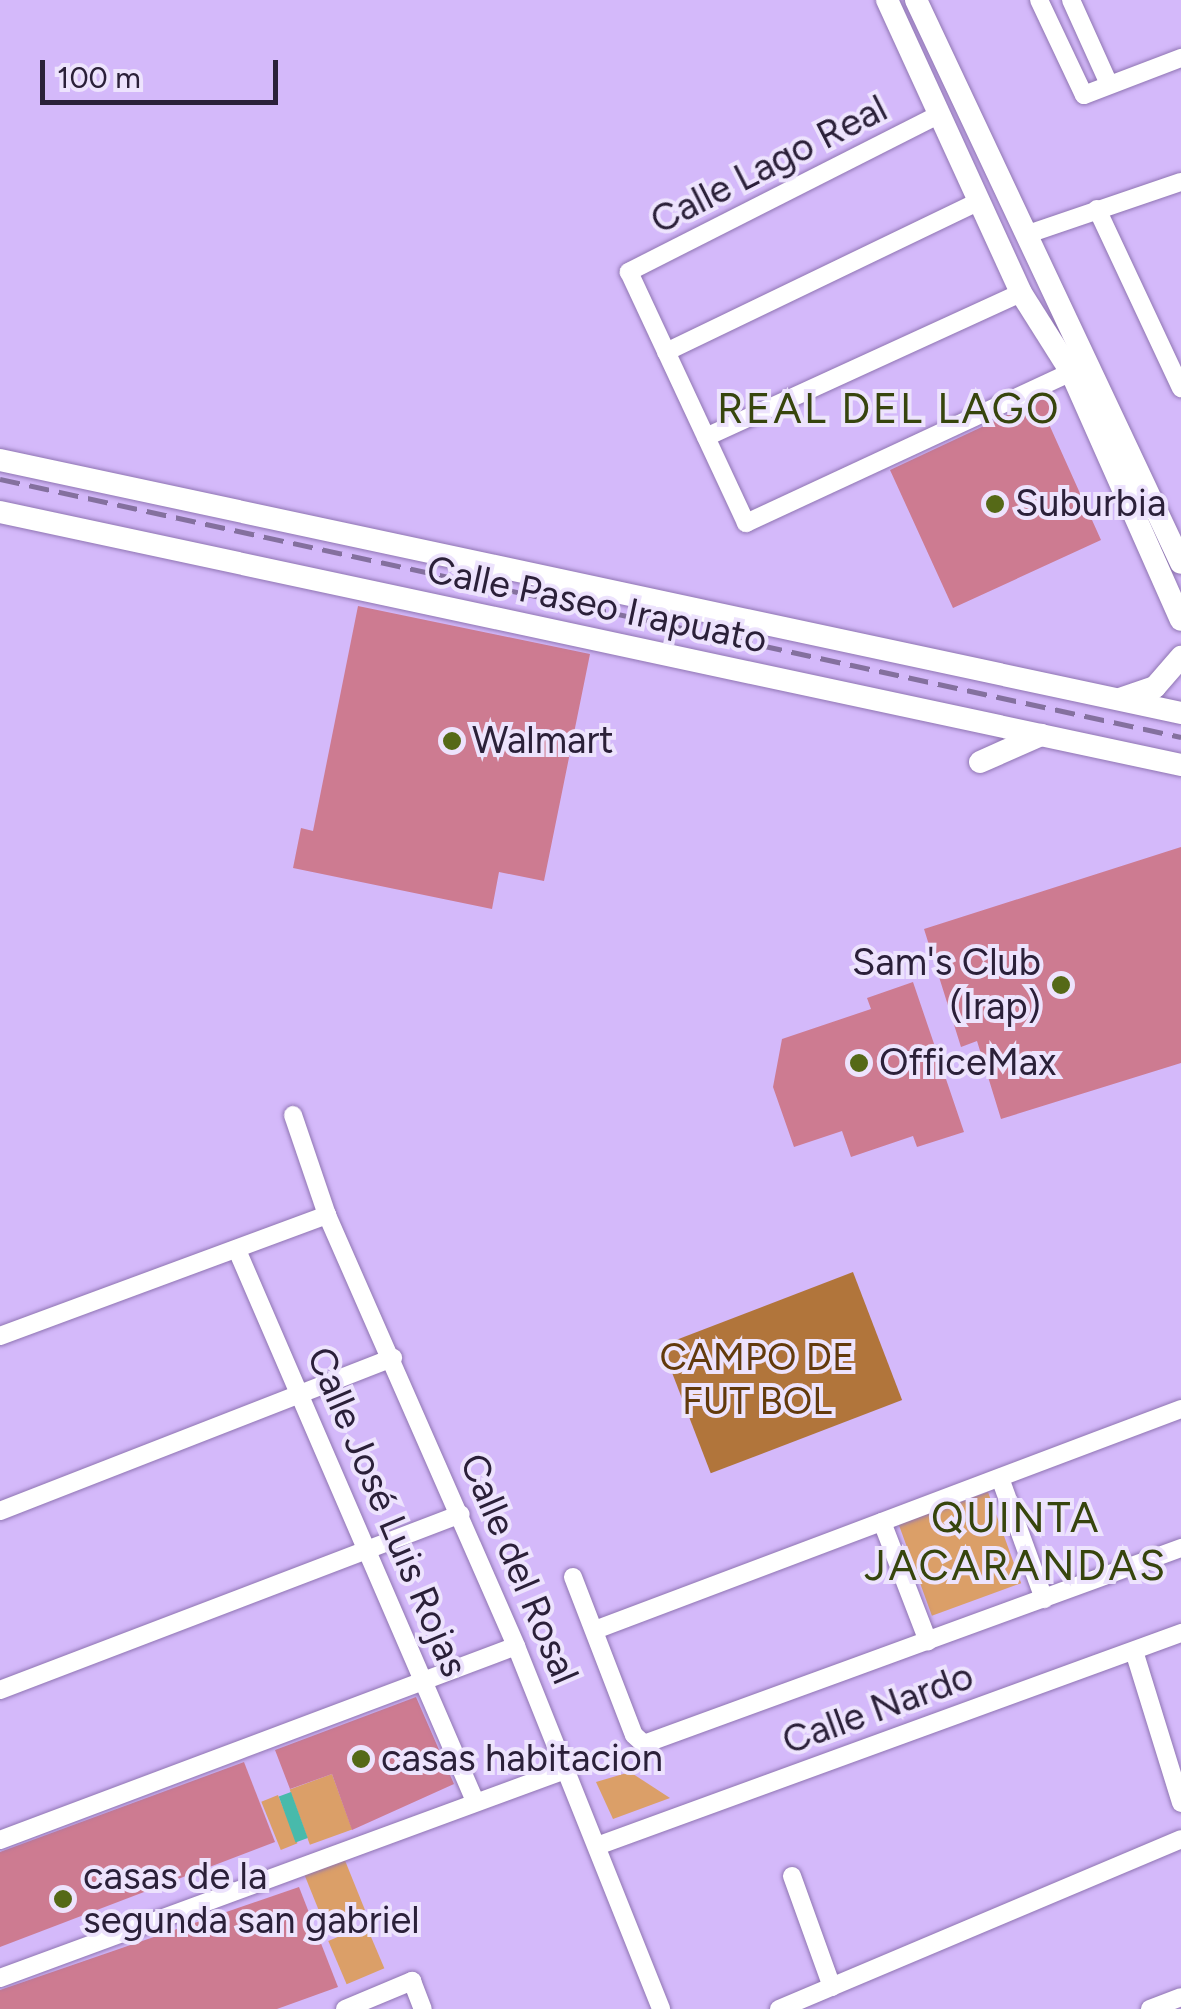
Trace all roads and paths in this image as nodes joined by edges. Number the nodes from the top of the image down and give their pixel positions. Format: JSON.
{"nodes":[{"id":1,"x":886,"y":0,"type":"edge"},
{"id":2,"x":916,"y":0,"type":"edge"},
{"id":3,"x":1039,"y":0,"type":"edge"},
{"id":4,"x":1071,"y":0,"type":"edge"},
{"id":5,"x":1181,"y":58,"type":"edge"},
{"id":6,"x":1109,"y":84,"type":"junction"},
{"id":7,"x":938,"y":115,"type":"junction"},
{"id":8,"x":1181,"y":182,"type":"edge"},
{"id":9,"x":978,"y":202,"type":"junction"},
{"id":10,"x":1097,"y":210,"type":"junction"},
{"id":11,"x":1031,"y":233,"type":"junction"},
{"id":12,"x":1021,"y":293,"type":"junction"},
{"id":13,"x":666,"y":352,"type":"junction"},
{"id":14,"x":1071,"y":372,"type":"junction"},
{"id":15,"x":1181,"y":388,"type":"edge"},
{"id":16,"x":706,"y":437,"type":"junction"},
{"id":17,"x":0,"y":460,"type":"edge"},
{"id":18,"x":0,"y":512,"type":"edge"},
{"id":19,"x":1181,"y":563,"type":"edge"},
{"id":20,"x":1181,"y":620,"type":"edge"},
{"id":21,"x":1181,"y":658,"type":"edge"},
{"id":22,"x":1118,"y":700,"type":"junction"},
{"id":23,"x":1181,"y":713,"type":"edge"},
{"id":24,"x":1041,"y":735,"type":"junction"},
{"id":25,"x":980,"y":762,"type":"dead end"},
{"id":26,"x":1180,"y":765,"type":"edge"},
{"id":27,"x":293,"y":1114,"type":"dead end"},
{"id":28,"x":327,"y":1215,"type":"junction"},
{"id":29,"x":237,"y":1250,"type":"junction"},
{"id":30,"x":0,"y":1336,"type":"edge"},
{"id":31,"x":394,"y":1358,"type":"junction"},
{"id":32,"x":303,"y":1396,"type":"junction"},
{"id":33,"x":1181,"y":1410,"type":"edge"},
{"id":34,"x":1000,"y":1478,"type":"junction"},
{"id":35,"x":0,"y":1511,"type":"edge"},
{"id":36,"x":461,"y":1514,"type":"junction"},
{"id":37,"x":882,"y":1522,"type":"junction"},
{"id":38,"x":1181,"y":1548,"type":"edge"},
{"id":39,"x":366,"y":1554,"type":"junction"},
{"id":40,"x":573,"y":1577,"type":"dead end"},
{"id":41,"x":1044,"y":1599,"type":"junction"},
{"id":42,"x":595,"y":1630,"type":"junction"},
{"id":43,"x":1181,"y":1633,"type":"edge"},
{"id":44,"x":928,"y":1641,"type":"junction"},
{"id":45,"x":516,"y":1646,"type":"junction"},
{"id":46,"x":1134,"y":1651,"type":"junction"},
{"id":47,"x":422,"y":1677,"type":"junction"},
{"id":48,"x":0,"y":1690,"type":"edge"},
{"id":49,"x":568,"y":1769,"type":"junction"},
{"id":50,"x":475,"y":1801,"type":"junction"},
{"id":51,"x":1181,"y":1803,"type":"edge"},
{"id":52,"x":1181,"y":1838,"type":"edge"},
{"id":53,"x":0,"y":1840,"type":"edge"},
{"id":54,"x":597,"y":1846,"type":"junction"},
{"id":55,"x":792,"y":1876,"type":"dead end"},
{"id":56,"x":0,"y":1978,"type":"edge"},
{"id":57,"x":832,"y":1987,"type":"junction"},
{"id":58,"x":1181,"y":1997,"type":"edge"},
{"id":59,"x":346,"y":2009,"type":"edge"},
{"id":60,"x":423,"y":2009,"type":"edge"},
{"id":61,"x":661,"y":2009,"type":"edge"},
{"id":62,"x":779,"y":2009,"type":"edge"},
{"id":63,"x":1150,"y":2009,"type":"edge"}],
"edges":[{"from":1,"to":7,"type":"main road"},
{"from":2,"to":11,"type":"main road"},
{"from":3,"to":6,"type":"street"},
{"from":4,"to":6,"type":"street"},
{"from":5,"to":6,"type":"street"},
{"from":7,"to":9,"type":"main road"},
{"from":7,"to":13,"type":"street","name":"Calle Lago Real"},
{"from":8,"to":10,"type":"street"},
{"from":9,"to":12,"type":"main road"},
{"from":9,"to":13,"type":"street"},
{"from":10,"to":11,"type":"street"},
{"from":10,"to":15,"type":"street"},
{"from":11,"to":19,"type":"main road"},
{"from":12,"to":14,"type":"main road"},
{"from":12,"to":16,"type":"street"},
{"from":13,"to":16,"type":"street"},
{"from":14,"to":16,"type":"street"},
{"from":14,"to":20,"type":"main road"},
{"from":17,"to":22,"type":"main road","name":"Calle Paseo Irapuato"},
{"from":18,"to":24,"type":"main road","name":"Calle Paseo Irapuato"},
{"from":21,"to":22,"type":"main road"},
{"from":22,"to":23,"type":"main road","name":"Calle Paseo Irapuato"},
{"from":24,"to":25,"type":"main road"},
{"from":24,"to":26,"type":"main road","name":"Calle Paseo Irapuato"},
{"from":27,"to":28,"type":"street","name":"Calle del Rosal"},
{"from":28,"to":29,"type":"street"},
{"from":28,"to":31,"type":"street","name":"Calle del Rosal"},
{"from":29,"to":30,"type":"street"},
{"from":29,"to":32,"type":"street","name":"Calle José Luis Rojas"},
{"from":31,"to":32,"type":"street"},
{"from":31,"to":36,"type":"street","name":"Calle del Rosal"},
{"from":32,"to":35,"type":"street"},
{"from":32,"to":39,"type":"street","name":"Calle José Luis Rojas"},
{"from":33,"to":34,"type":"street"},
{"from":34,"to":37,"type":"street"},
{"from":34,"to":41,"type":"street"},
{"from":36,"to":39,"type":"street"},
{"from":36,"to":45,"type":"street","name":"Calle del Rosal"},
{"from":37,"to":42,"type":"street"},
{"from":37,"to":44,"type":"street"},
{"from":38,"to":41,"type":"street"},
{"from":39,"to":47,"type":"street","name":"Calle José Luis Rojas"},
{"from":39,"to":48,"type":"street"},
{"from":40,"to":42,"type":"street"},
{"from":41,"to":44,"type":"street"},
{"from":42,"to":44,"type":"street"},
{"from":43,"to":46,"type":"street","name":"Calle Nardo"},
{"from":45,"to":47,"type":"street"},
{"from":45,"to":49,"type":"street","name":"Calle del Rosal"},
{"from":46,"to":51,"type":"street"},
{"from":46,"to":54,"type":"street","name":"Calle Nardo"},
{"from":47,"to":50,"type":"street","name":"Calle José Luis Rojas"},
{"from":47,"to":53,"type":"street"},
{"from":49,"to":50,"type":"street"},
{"from":49,"to":54,"type":"street","name":"Calle del Rosal"},
{"from":50,"to":56,"type":"street"},
{"from":52,"to":57,"type":"street"},
{"from":54,"to":61,"type":"street","name":"Calle del Rosal"},
{"from":55,"to":57,"type":"street"},
{"from":57,"to":62,"type":"street"},
{"from":58,"to":63,"type":"street"},
{"from":59,"to":60,"type":"street"}]}
